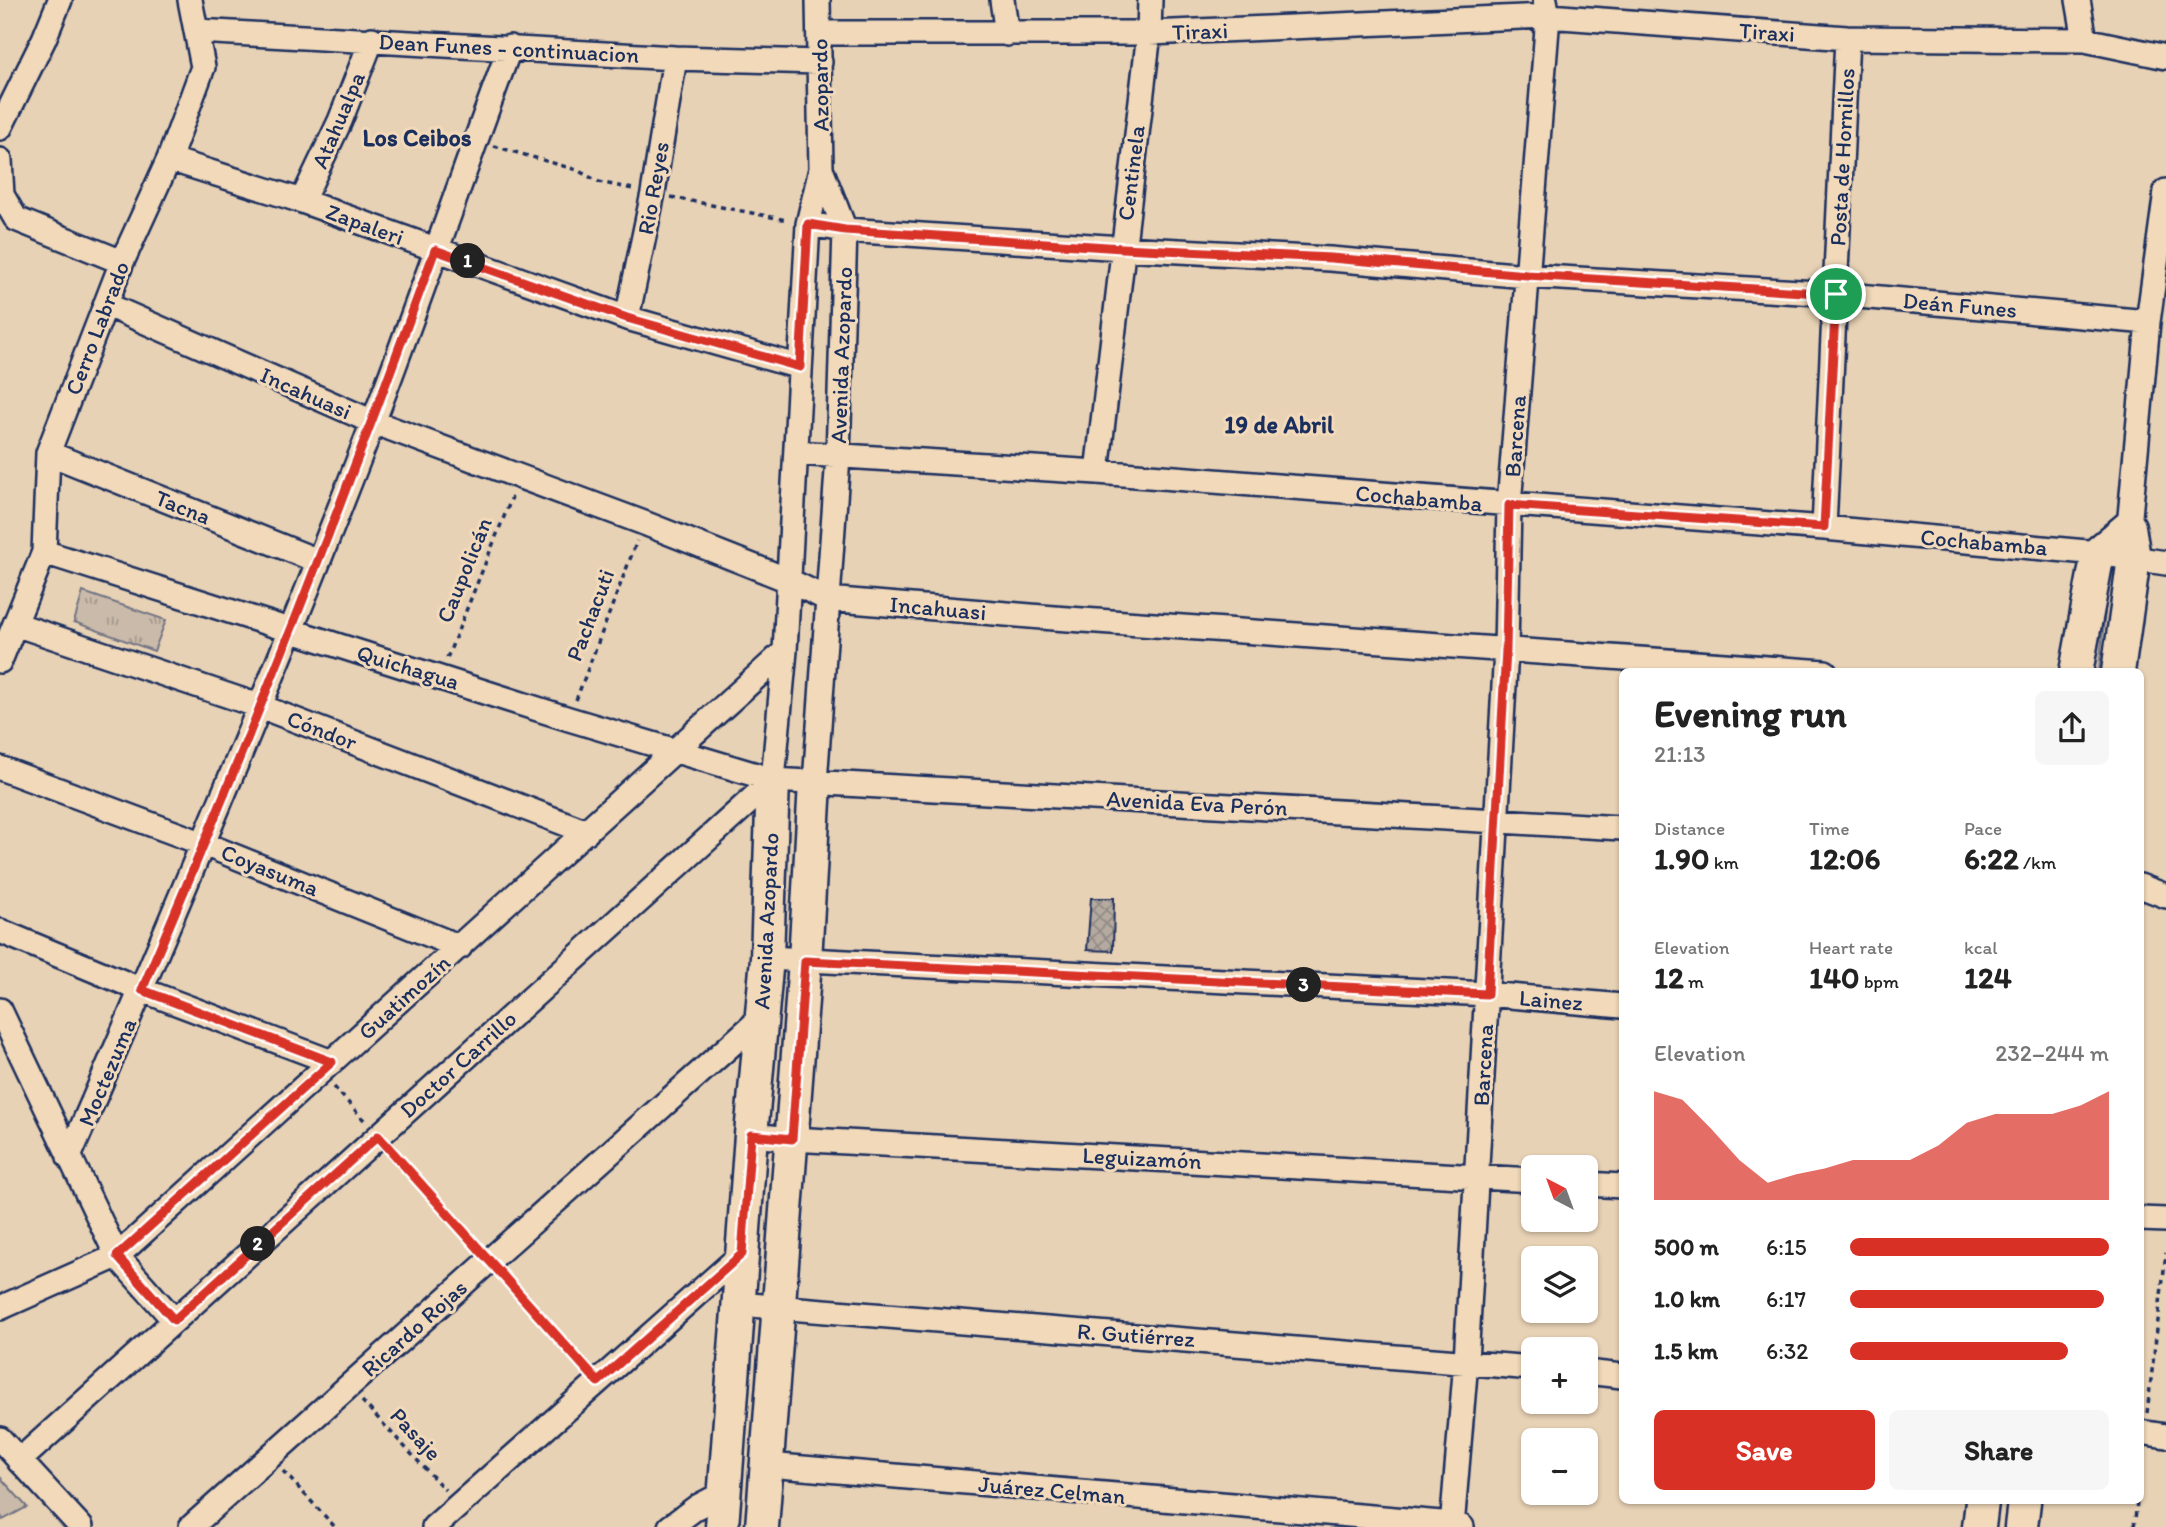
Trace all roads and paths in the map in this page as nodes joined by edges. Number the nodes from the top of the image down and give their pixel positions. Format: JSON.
{"nodes":[{"id":1,"x":61,"y":0,"type":"edge"},
{"id":2,"x":190,"y":0,"type":"edge"},
{"id":3,"x":818,"y":0,"type":"edge"},
{"id":4,"x":1002,"y":0,"type":"edge"},
{"id":5,"x":1150,"y":0,"type":"edge"},
{"id":6,"x":2078,"y":0,"type":"edge"},
{"id":7,"x":1546,"y":8,"type":"edge"},
{"id":8,"x":197,"y":31,"type":"junction"},
{"id":9,"x":820,"y":33,"type":"junction"},
{"id":10,"x":1149,"y":33,"type":"junction"},
{"id":11,"x":1007,"y":34,"type":"junction"},
{"id":12,"x":1847,"y":38,"type":"junction"},
{"id":13,"x":372,"y":39,"type":"junction"},
{"id":14,"x":2085,"y":40,"type":"junction"},
{"id":15,"x":510,"y":47,"type":"junction"},
{"id":16,"x":2166,"y":57,"type":"edge"},
{"id":17,"x":675,"y":58,"type":"junction"},
{"id":18,"x":820,"y":62,"type":"junction"},
{"id":19,"x":0,"y":128,"type":"edge"},
{"id":20,"x":169,"y":159,"type":"junction"},
{"id":21,"x":0,"y":160,"type":"edge"},
{"id":22,"x":821,"y":169,"type":"junction"},
{"id":23,"x":2166,"y":191,"type":"edge"},
{"id":24,"x":302,"y":201,"type":"junction"},
{"id":25,"x":808,"y":224,"type":"junction"},
{"id":26,"x":845,"y":230,"type":"junction"},
{"id":27,"x":1122,"y":248,"type":"junction"},
{"id":28,"x":435,"y":250,"type":"junction"},
{"id":29,"x":122,"y":262,"type":"junction"},
{"id":30,"x":1527,"y":275,"type":"junction"},
{"id":31,"x":1836,"y":294,"type":"junction"},
{"id":32,"x":107,"y":305,"type":"junction"},
{"id":33,"x":627,"y":318,"type":"junction"},
{"id":34,"x":2148,"y":322,"type":"junction"},
{"id":35,"x":800,"y":367,"type":"junction"},
{"id":36,"x":373,"y":422,"type":"junction"},
{"id":37,"x":48,"y":453,"type":"junction"},
{"id":38,"x":796,"y":453,"type":"junction"},
{"id":39,"x":838,"y":457,"type":"junction"},
{"id":40,"x":1097,"y":472,"type":"junction"},
{"id":41,"x":520,"y":476,"type":"junction"},
{"id":42,"x":1509,"y":505,"type":"junction"},
{"id":43,"x":644,"y":523,"type":"junction"},
{"id":44,"x":1824,"y":527,"type":"junction"},
{"id":45,"x":2129,"y":527,"type":"junction"},
{"id":46,"x":44,"y":551,"type":"junction"},
{"id":47,"x":2098,"y":553,"type":"junction"},
{"id":48,"x":2134,"y":558,"type":"junction"},
{"id":49,"x":318,"y":561,"type":"junction"},
{"id":50,"x":2166,"y":563,"type":"edge"},
{"id":51,"x":788,"y":580,"type":"junction"},
{"id":52,"x":827,"y":600,"type":"junction"},
{"id":53,"x":15,"y":624,"type":"junction"},
{"id":54,"x":291,"y":631,"type":"junction"},
{"id":55,"x":1506,"y":650,"type":"junction"},
{"id":56,"x":785,"y":651,"type":"junction"},
{"id":57,"x":0,"y":661,"type":"edge"},
{"id":58,"x":1767,"y":668,"type":"edge"},
{"id":59,"x":2077,"y":668,"type":"edge"},
{"id":60,"x":2119,"y":668,"type":"edge"},
{"id":61,"x":440,"y":677,"type":"junction"},
{"id":62,"x":822,"y":682,"type":"junction"},
{"id":63,"x":259,"y":706,"type":"junction"},
{"id":64,"x":569,"y":719,"type":"junction"},
{"id":65,"x":674,"y":752,"type":"junction"},
{"id":66,"x":0,"y":768,"type":"edge"},
{"id":67,"x":773,"y":780,"type":"junction"},
{"id":68,"x":815,"y":783,"type":"junction"},
{"id":69,"x":1496,"y":820,"type":"junction"},
{"id":70,"x":1619,"y":828,"type":"edge"},
{"id":71,"x":587,"y":832,"type":"junction"},
{"id":72,"x":205,"y":844,"type":"junction"},
{"id":73,"x":2144,"y":888,"type":"edge"},
{"id":74,"x":2166,"y":896,"type":"edge"},
{"id":75,"x":0,"y":931,"type":"edge"},
{"id":76,"x":460,"y":947,"type":"junction"},
{"id":77,"x":767,"y":958,"type":"junction"},
{"id":78,"x":805,"y":961,"type":"junction"},
{"id":79,"x":142,"y":990,"type":"junction"},
{"id":80,"x":1487,"y":994,"type":"junction"},
{"id":81,"x":1619,"y":1006,"type":"edge"},
{"id":82,"x":0,"y":1010,"type":"edge"},
{"id":83,"x":761,"y":1018,"type":"junction"},
{"id":84,"x":327,"y":1067,"type":"junction"},
{"id":85,"x":751,"y":1135,"type":"junction"},
{"id":86,"x":378,"y":1136,"type":"junction"},
{"id":87,"x":792,"y":1139,"type":"junction"},
{"id":88,"x":69,"y":1157,"type":"junction"},
{"id":89,"x":1476,"y":1176,"type":"junction"},
{"id":90,"x":1521,"y":1179,"type":"edge"},
{"id":91,"x":1598,"y":1185,"type":"edge"},
{"id":92,"x":1619,"y":1186,"type":"edge"},
{"id":93,"x":2144,"y":1219,"type":"edge"},
{"id":94,"x":2166,"y":1220,"type":"edge"},
{"id":95,"x":2166,"y":1252,"type":"edge"},
{"id":96,"x":742,"y":1254,"type":"junction"},
{"id":97,"x":117,"y":1256,"type":"junction"},
{"id":98,"x":490,"y":1260,"type":"junction"},
{"id":99,"x":738,"y":1304,"type":"junction"},
{"id":100,"x":0,"y":1308,"type":"edge"},
{"id":101,"x":779,"y":1308,"type":"junction"},
{"id":102,"x":174,"y":1320,"type":"junction"},
{"id":103,"x":1465,"y":1361,"type":"junction"},
{"id":104,"x":1521,"y":1367,"type":"edge"},
{"id":105,"x":1598,"y":1374,"type":"edge"},
{"id":106,"x":1619,"y":1376,"type":"edge"},
{"id":107,"x":598,"y":1382,"type":"junction"},
{"id":108,"x":349,"y":1386,"type":"junction"},
{"id":109,"x":2150,"y":1433,"type":"edge"},
{"id":110,"x":0,"y":1439,"type":"edge"},
{"id":111,"x":270,"y":1457,"type":"junction"},
{"id":112,"x":2144,"y":1458,"type":"edge"},
{"id":113,"x":19,"y":1461,"type":"junction"},
{"id":114,"x":768,"y":1465,"type":"junction"},
{"id":115,"x":724,"y":1493,"type":"junction"},
{"id":116,"x":1982,"y":1504,"type":"edge"},
{"id":117,"x":2024,"y":1504,"type":"edge"},
{"id":118,"x":2137,"y":1504,"type":"edge"},
{"id":119,"x":458,"y":1505,"type":"junction"},
{"id":120,"x":1456,"y":1526,"type":"edge"},
{"id":121,"x":81,"y":1527,"type":"edge"},
{"id":122,"x":191,"y":1527,"type":"edge"},
{"id":123,"x":335,"y":1527,"type":"edge"},
{"id":124,"x":434,"y":1527,"type":"edge"},
{"id":125,"x":670,"y":1527,"type":"edge"},
{"id":126,"x":722,"y":1527,"type":"edge"},
{"id":127,"x":762,"y":1527,"type":"edge"},
{"id":128,"x":1979,"y":1527,"type":"edge"},
{"id":129,"x":2021,"y":1527,"type":"edge"},
{"id":130,"x":2134,"y":1527,"type":"edge"}],
"edges":[{"from":1,"to":19,"type":"street"},
{"from":2,"to":8,"type":"street","name":"Cerro Labrado"},
{"from":3,"to":9,"type":"street","name":"Azopardo"},
{"from":4,"to":11,"type":"street"},
{"from":5,"to":10,"type":"street","name":"Centinela"},
{"from":6,"to":14,"type":"street"},
{"from":7,"to":10,"type":"street","name":"Tiraxi"},
{"from":7,"to":12,"type":"street","name":"Tiraxi"},
{"from":7,"to":30,"type":"street","name":"Barcena"},
{"from":8,"to":13,"type":"street","name":"Dean Funes - continuacion"},
{"from":8,"to":20,"type":"street","name":"Cerro Labrado"},
{"from":9,"to":11,"type":"street","name":"Tiraxi"},
{"from":9,"to":18,"type":"street","name":"Azopardo"},
{"from":10,"to":11,"type":"street","name":"Tiraxi"},
{"from":10,"to":27,"type":"street","name":"Centinela"},
{"from":12,"to":14,"type":"street","name":"Tiraxi"},
{"from":12,"to":31,"type":"street","name":"Posta de Hornillos"},
{"from":13,"to":15,"type":"street","name":"Dean Funes - continuacion"},
{"from":13,"to":24,"type":"street","name":"Atahualpa"},
{"from":14,"to":16,"type":"street","name":"Tiraxi"},
{"from":15,"to":17,"type":"street","name":"Dean Funes - continuacion"},
{"from":15,"to":28,"type":"street","name":"Moctezuma"},
{"from":17,"to":18,"type":"street","name":"Dean Funes - continuacion"},
{"from":17,"to":33,"type":"street","name":"Rio Reyes"},
{"from":18,"to":22,"type":"street","name":"Azopardo"},
{"from":20,"to":24,"type":"street","name":"Zapaleri"},
{"from":20,"to":29,"type":"street","name":"Cerro Labrado"},
{"from":21,"to":29,"type":"street"},
{"from":22,"to":25,"type":"street","name":"Avenida Azopardo"},
{"from":22,"to":26,"type":"street","name":"Avenida Azopardo"},
{"from":23,"to":34,"type":"street"},
{"from":24,"to":28,"type":"street","name":"Zapaleri"},
{"from":25,"to":26,"type":"street","name":"Deán Funes"},
{"from":25,"to":35,"type":"street","name":"Avenida Azopardo"},
{"from":26,"to":27,"type":"street","name":"Deán Funes"},
{"from":26,"to":39,"type":"street","name":"Avenida Azopardo"},
{"from":27,"to":30,"type":"street","name":"Deán Funes"},
{"from":27,"to":40,"type":"street","name":"Centinela"},
{"from":28,"to":33,"type":"street","name":"Zapaleri"},
{"from":28,"to":36,"type":"street","name":"Moctezuma"},
{"from":29,"to":32,"type":"street","name":"Cerro Labrado"},
{"from":30,"to":31,"type":"street","name":"Deán Funes"},
{"from":30,"to":42,"type":"street","name":"Barcena"},
{"from":31,"to":34,"type":"street","name":"Deán Funes"},
{"from":31,"to":44,"type":"street","name":"Posta de Hornillos"},
{"from":32,"to":36,"type":"street","name":"Incahuasi"},
{"from":32,"to":37,"type":"street","name":"Cerro Labrado"},
{"from":33,"to":35,"type":"street","name":"Zapaleri"},
{"from":34,"to":45,"type":"street"},
{"from":35,"to":38,"type":"street","name":"Avenida Azopardo"},
{"from":36,"to":41,"type":"street","name":"Incahuasi"},
{"from":36,"to":49,"type":"street","name":"Moctezuma"},
{"from":37,"to":46,"type":"street","name":"Cerro Labrado"},
{"from":37,"to":49,"type":"street","name":"Tacna"},
{"from":38,"to":39,"type":"street","name":"Cochabamba"},
{"from":38,"to":51,"type":"street","name":"Avenida Azopardo"},
{"from":39,"to":40,"type":"street","name":"Cochabamba"},
{"from":39,"to":52,"type":"street","name":"Avenida Azopardo"},
{"from":40,"to":42,"type":"street","name":"Cochabamba"},
{"from":41,"to":43,"type":"street","name":"Incahuasi"},
{"from":41,"to":61,"type":"path","name":"Caupolicán"},
{"from":42,"to":44,"type":"street","name":"Cochabamba"},
{"from":42,"to":55,"type":"street","name":"Barcena"},
{"from":43,"to":51,"type":"street","name":"Incahuasi"},
{"from":43,"to":64,"type":"path","name":"Pachacuti"},
{"from":44,"to":47,"type":"street","name":"Cochabamba"},
{"from":45,"to":47,"type":"street"},
{"from":45,"to":48,"type":"street"},
{"from":46,"to":53,"type":"street","name":"Cerro Labrado"},
{"from":46,"to":54,"type":"street","name":"Quichagua"},
{"from":47,"to":48,"type":"street","name":"Cochabamba"},
{"from":47,"to":59,"type":"street"},
{"from":48,"to":50,"type":"street","name":"Cochabamba"},
{"from":48,"to":60,"type":"street"},
{"from":49,"to":54,"type":"street","name":"Moctezuma"},
{"from":51,"to":52,"type":"street","name":"Incahuasi"},
{"from":51,"to":56,"type":"street","name":"Avenida Azopardo"},
{"from":52,"to":55,"type":"street","name":"Incahuasi"},
{"from":52,"to":62,"type":"street","name":"Avenida Azopardo"},
{"from":53,"to":57,"type":"street","name":"Cerro Labrado"},
{"from":53,"to":63,"type":"street","name":"Cóndor"},
{"from":54,"to":61,"type":"street","name":"Quichagua"},
{"from":54,"to":63,"type":"street","name":"Moctezuma"},
{"from":55,"to":58,"type":"street","name":"Incahuasi"},
{"from":55,"to":69,"type":"street","name":"Barcena"},
{"from":56,"to":62,"type":"street"},
{"from":56,"to":65,"type":"street","name":"Guatimozín"},
{"from":56,"to":67,"type":"street","name":"Avenida Azopardo"},
{"from":61,"to":64,"type":"street","name":"Quichagua"},
{"from":62,"to":68,"type":"street","name":"Avenida Azopardo"},
{"from":63,"to":71,"type":"street","name":"Cóndor"},
{"from":63,"to":72,"type":"street","name":"Moctezuma"},
{"from":64,"to":65,"type":"street","name":"Quichagua"},
{"from":65,"to":67,"type":"street","name":"Quichagua"},
{"from":65,"to":71,"type":"street","name":"Guatimozín"},
{"from":66,"to":72,"type":"street","name":"Coyasuma"},
{"from":67,"to":68,"type":"street","name":"Avenida Eva Perón"},
{"from":67,"to":77,"type":"street","name":"Avenida Azopardo"},
{"from":67,"to":86,"type":"street","name":"Doctor Carrillo"},
{"from":68,"to":69,"type":"street","name":"Avenida Eva Perón"},
{"from":68,"to":78,"type":"street","name":"Avenida Azopardo"},
{"from":69,"to":70,"type":"street","name":"Avenida Eva Perón"},
{"from":69,"to":80,"type":"street","name":"Barcena"},
{"from":71,"to":76,"type":"street","name":"Guatimozín"},
{"from":72,"to":76,"type":"street","name":"Coyasuma"},
{"from":72,"to":79,"type":"street","name":"Moctezuma"},
{"from":73,"to":74,"type":"street"},
{"from":75,"to":79,"type":"street"},
{"from":76,"to":84,"type":"street","name":"Guatimozín"},
{"from":77,"to":78,"type":"street","name":"Lainez"},
{"from":77,"to":83,"type":"street","name":"Avenida Azopardo"},
{"from":78,"to":80,"type":"street","name":"Lainez"},
{"from":78,"to":87,"type":"street","name":"Avenida Azopardo"},
{"from":79,"to":84,"type":"street"},
{"from":79,"to":88,"type":"street","name":"Moctezuma"},
{"from":80,"to":81,"type":"street","name":"Lainez"},
{"from":80,"to":89,"type":"street","name":"Barcena"},
{"from":82,"to":88,"type":"street"},
{"from":83,"to":85,"type":"street","name":"Avenida Azopardo"},
{"from":83,"to":98,"type":"street","name":"Ricardo Rojas"},
{"from":84,"to":86,"type":"path"},
{"from":84,"to":97,"type":"street","name":"Guatimozín"},
{"from":85,"to":87,"type":"street","name":"Leguizamón"},
{"from":85,"to":96,"type":"street","name":"Avenida Azopardo"},
{"from":86,"to":98,"type":"path"},
{"from":86,"to":102,"type":"street","name":"Doctor Carrillo"},
{"from":87,"to":89,"type":"street","name":"Leguizamón"},
{"from":87,"to":101,"type":"street","name":"Avenida Azopardo"},
{"from":88,"to":97,"type":"street"},
{"from":89,"to":90,"type":"street","name":"Leguizamón"},
{"from":89,"to":103,"type":"street","name":"Barcena"},
{"from":91,"to":92,"type":"street"},
{"from":93,"to":94,"type":"street"},
{"from":95,"to":109,"type":"path"},
{"from":96,"to":99,"type":"street","name":"Avenida Azopardo"},
{"from":96,"to":107,"type":"street"},
{"from":97,"to":100,"type":"street","name":"Guatimozín"},
{"from":97,"to":102,"type":"street"},
{"from":98,"to":107,"type":"path"},
{"from":98,"to":108,"type":"street","name":"Ricardo Rojas"},
{"from":99,"to":101,"type":"street","name":"R. Gutiérrez"},
{"from":99,"to":115,"type":"street","name":"Avenida Azopardo"},
{"from":101,"to":103,"type":"street","name":"R. Gutiérrez"},
{"from":101,"to":114,"type":"street","name":"Avenida Azopardo"},
{"from":102,"to":113,"type":"street","name":"Doctor Carrillo"},
{"from":103,"to":104,"type":"street","name":"R. Gutiérrez"},
{"from":103,"to":120,"type":"street","name":"Barcena"},
{"from":105,"to":106,"type":"street"},
{"from":107,"to":119,"type":"street"},
{"from":108,"to":111,"type":"street","name":"Ricardo Rojas"},
{"from":108,"to":119,"type":"path","name":"Pasaje"},
{"from":109,"to":112,"type":"path"},
{"from":110,"to":113,"type":"street"},
{"from":111,"to":122,"type":"street","name":"Ricardo Rojas"},
{"from":111,"to":123,"type":"path"},
{"from":113,"to":121,"type":"street"},
{"from":114,"to":120,"type":"street","name":"Juárez Celman"},
{"from":114,"to":127,"type":"street","name":"Avenida Azopardo"},
{"from":115,"to":125,"type":"street"},
{"from":115,"to":126,"type":"street","name":"Avenida Azopardo"},
{"from":116,"to":128,"type":"street"},
{"from":117,"to":129,"type":"street"},
{"from":118,"to":130,"type":"path"},
{"from":119,"to":124,"type":"street"}]}
